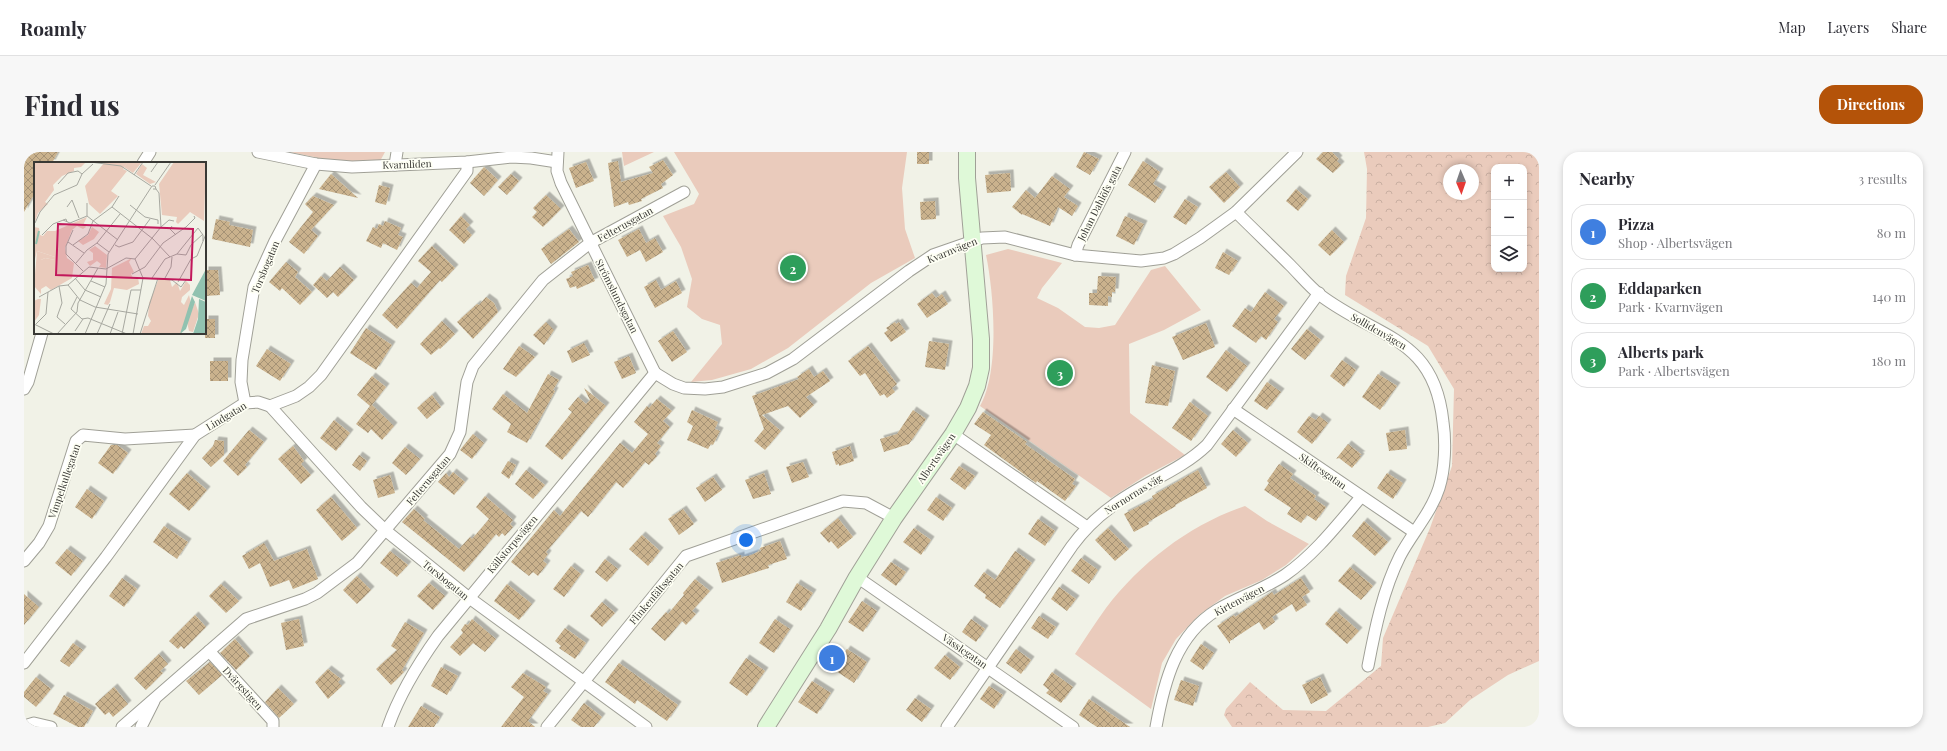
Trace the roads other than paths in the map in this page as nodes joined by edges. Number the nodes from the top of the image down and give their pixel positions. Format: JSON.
{"nodes":[{"id":1,"x":150,"y":152,"type":"edge"},
{"id":2,"x":258,"y":152,"type":"edge"},
{"id":3,"x":397,"y":152,"type":"edge"},
{"id":4,"x":967,"y":152,"type":"edge"},
{"id":5,"x":1125,"y":152,"type":"edge"},
{"id":6,"x":1297,"y":152,"type":"edge"},
{"id":7,"x":558,"y":157,"type":"edge"},
{"id":8,"x":144,"y":162,"type":"edge"},
{"id":9,"x":467,"y":162,"type":"junction"},
{"id":10,"x":316,"y":164,"type":"junction"},
{"id":11,"x":395,"y":165,"type":"junction"},
{"id":12,"x":684,"y":192,"type":"dead end"},
{"id":13,"x":1236,"y":212,"type":"junction"},
{"id":14,"x":972,"y":240,"type":"junction"},
{"id":15,"x":590,"y":243,"type":"junction"},
{"id":16,"x":1075,"y":255,"type":"junction"},
{"id":17,"x":1319,"y":293,"type":"junction"},
{"id":18,"x":42,"y":334,"type":"edge"},
{"id":19,"x":655,"y":373,"type":"junction"},
{"id":20,"x":24,"y":390,"type":"edge"},
{"id":21,"x":245,"y":403,"type":"junction"},
{"id":22,"x":270,"y":406,"type":"junction"},
{"id":23,"x":1233,"y":409,"type":"junction"},
{"id":24,"x":953,"y":434,"type":"junction"},
{"id":25,"x":195,"y":435,"type":"junction"},
{"id":26,"x":1361,"y":497,"type":"junction"},
{"id":27,"x":894,"y":518,"type":"junction"},
{"id":28,"x":1087,"y":527,"type":"junction"},
{"id":29,"x":385,"y":530,"type":"junction"},
{"id":30,"x":1414,"y":532,"type":"junction"},
{"id":31,"x":24,"y":560,"type":"edge"},
{"id":32,"x":857,"y":577,"type":"junction"},
{"id":33,"x":468,"y":597,"type":"junction"},
{"id":34,"x":208,"y":651,"type":"junction"},
{"id":35,"x":24,"y":663,"type":"edge"},
{"id":36,"x":1368,"y":666,"type":"dead end"},
{"id":37,"x":988,"y":667,"type":"junction"},
{"id":38,"x":582,"y":682,"type":"junction"},
{"id":39,"x":156,"y":698,"type":"junction"},
{"id":40,"x":24,"y":726,"type":"edge"},
{"id":41,"x":51,"y":727,"type":"edge"},
{"id":42,"x":122,"y":727,"type":"edge"},
{"id":43,"x":141,"y":727,"type":"edge"},
{"id":44,"x":273,"y":727,"type":"edge"},
{"id":45,"x":388,"y":727,"type":"edge"},
{"id":46,"x":547,"y":727,"type":"edge"},
{"id":47,"x":646,"y":727,"type":"edge"},
{"id":48,"x":766,"y":727,"type":"edge"},
{"id":49,"x":947,"y":727,"type":"edge"},
{"id":50,"x":1073,"y":727,"type":"edge"},
{"id":51,"x":1156,"y":727,"type":"edge"}],
"edges":[{"from":1,"to":8,"type":"street"},
{"from":2,"to":10,"type":"street","name":"Kvarnliden"},
{"from":3,"to":11,"type":"street"},
{"from":4,"to":14,"type":"street","name":"Albertsvägen"},
{"from":5,"to":16,"type":"street","name":"Johan Dahlöfs gata"},
{"from":6,"to":13,"type":"street","name":"Kvarnvägen"},
{"from":7,"to":9,"type":"street","name":"Kvarnliden"},
{"from":7,"to":15,"type":"street","name":"Strömslundsgatan"},
{"from":9,"to":11,"type":"street","name":"Kvarnliden"},
{"from":9,"to":22,"type":"street"},
{"from":10,"to":11,"type":"street","name":"Kvarnliden"},
{"from":10,"to":21,"type":"street","name":"Torsbogatan"},
{"from":12,"to":15,"type":"street","name":"Felterusgatan"},
{"from":13,"to":16,"type":"street","name":"Kvarnvägen"},
{"from":13,"to":17,"type":"street","name":"Sollidenvägen"},
{"from":14,"to":16,"type":"street","name":"Kvarnvägen"},
{"from":14,"to":19,"type":"street","name":"Kvarnvägen"},
{"from":14,"to":24,"type":"street","name":"Albertsvägen"},
{"from":15,"to":19,"type":"street","name":"Strömslundsgatan"},
{"from":15,"to":29,"type":"street","name":"Felterusgatan"},
{"from":17,"to":23,"type":"street","name":"Nornornas väg"},
{"from":17,"to":30,"type":"street","name":"Sollidenvägen"},
{"from":18,"to":20,"type":"street"},
{"from":19,"to":33,"type":"street","name":"Källstorpsvägen"},
{"from":21,"to":22,"type":"street","name":"Lindgatan"},
{"from":21,"to":25,"type":"street","name":"Lindgatan"},
{"from":22,"to":29,"type":"street","name":"Torsbogatan"},
{"from":23,"to":26,"type":"street","name":"Skiftesgatan"},
{"from":23,"to":28,"type":"street","name":"Nornornas väg"},
{"from":24,"to":27,"type":"street","name":"Albertsvägen"},
{"from":24,"to":28,"type":"street"},
{"from":25,"to":31,"type":"street","name":"Vimpelkullegatan"},
{"from":25,"to":35,"type":"street","name":"Lindgatan"},
{"from":26,"to":30,"type":"street","name":"Skiftesgatan"},
{"from":26,"to":51,"type":"street","name":"Kirtenvägen"},
{"from":27,"to":32,"type":"street","name":"Albertsvägen"},
{"from":27,"to":38,"type":"street","name":"Flinkenfältsgatan"},
{"from":28,"to":37,"type":"street","name":"Nornornas väg"},
{"from":29,"to":33,"type":"street","name":"Torsbogatan"},
{"from":29,"to":34,"type":"street","name":"Felterusgatan"},
{"from":30,"to":36,"type":"street","name":"Sollidenvägen"},
{"from":32,"to":37,"type":"street","name":"Vässlegatan"},
{"from":32,"to":48,"type":"street","name":"Albertsvägen"},
{"from":33,"to":38,"type":"street","name":"Torsbogatan"},
{"from":33,"to":45,"type":"street","name":"Källstorpsvägen"},
{"from":34,"to":39,"type":"street","name":"Felterusgatan"},
{"from":34,"to":44,"type":"street","name":"Dvärgstigen"},
{"from":37,"to":49,"type":"street","name":"Nornornas väg"},
{"from":37,"to":50,"type":"street","name":"Vässlegatan"},
{"from":38,"to":46,"type":"street","name":"Flinkenfältsgatan"},
{"from":38,"to":47,"type":"street","name":"Torsbogatan"},
{"from":39,"to":42,"type":"street","name":"Felterusgatan"},
{"from":39,"to":43,"type":"street","name":"Felterusgatan"},
{"from":40,"to":41,"type":"street"}]}
